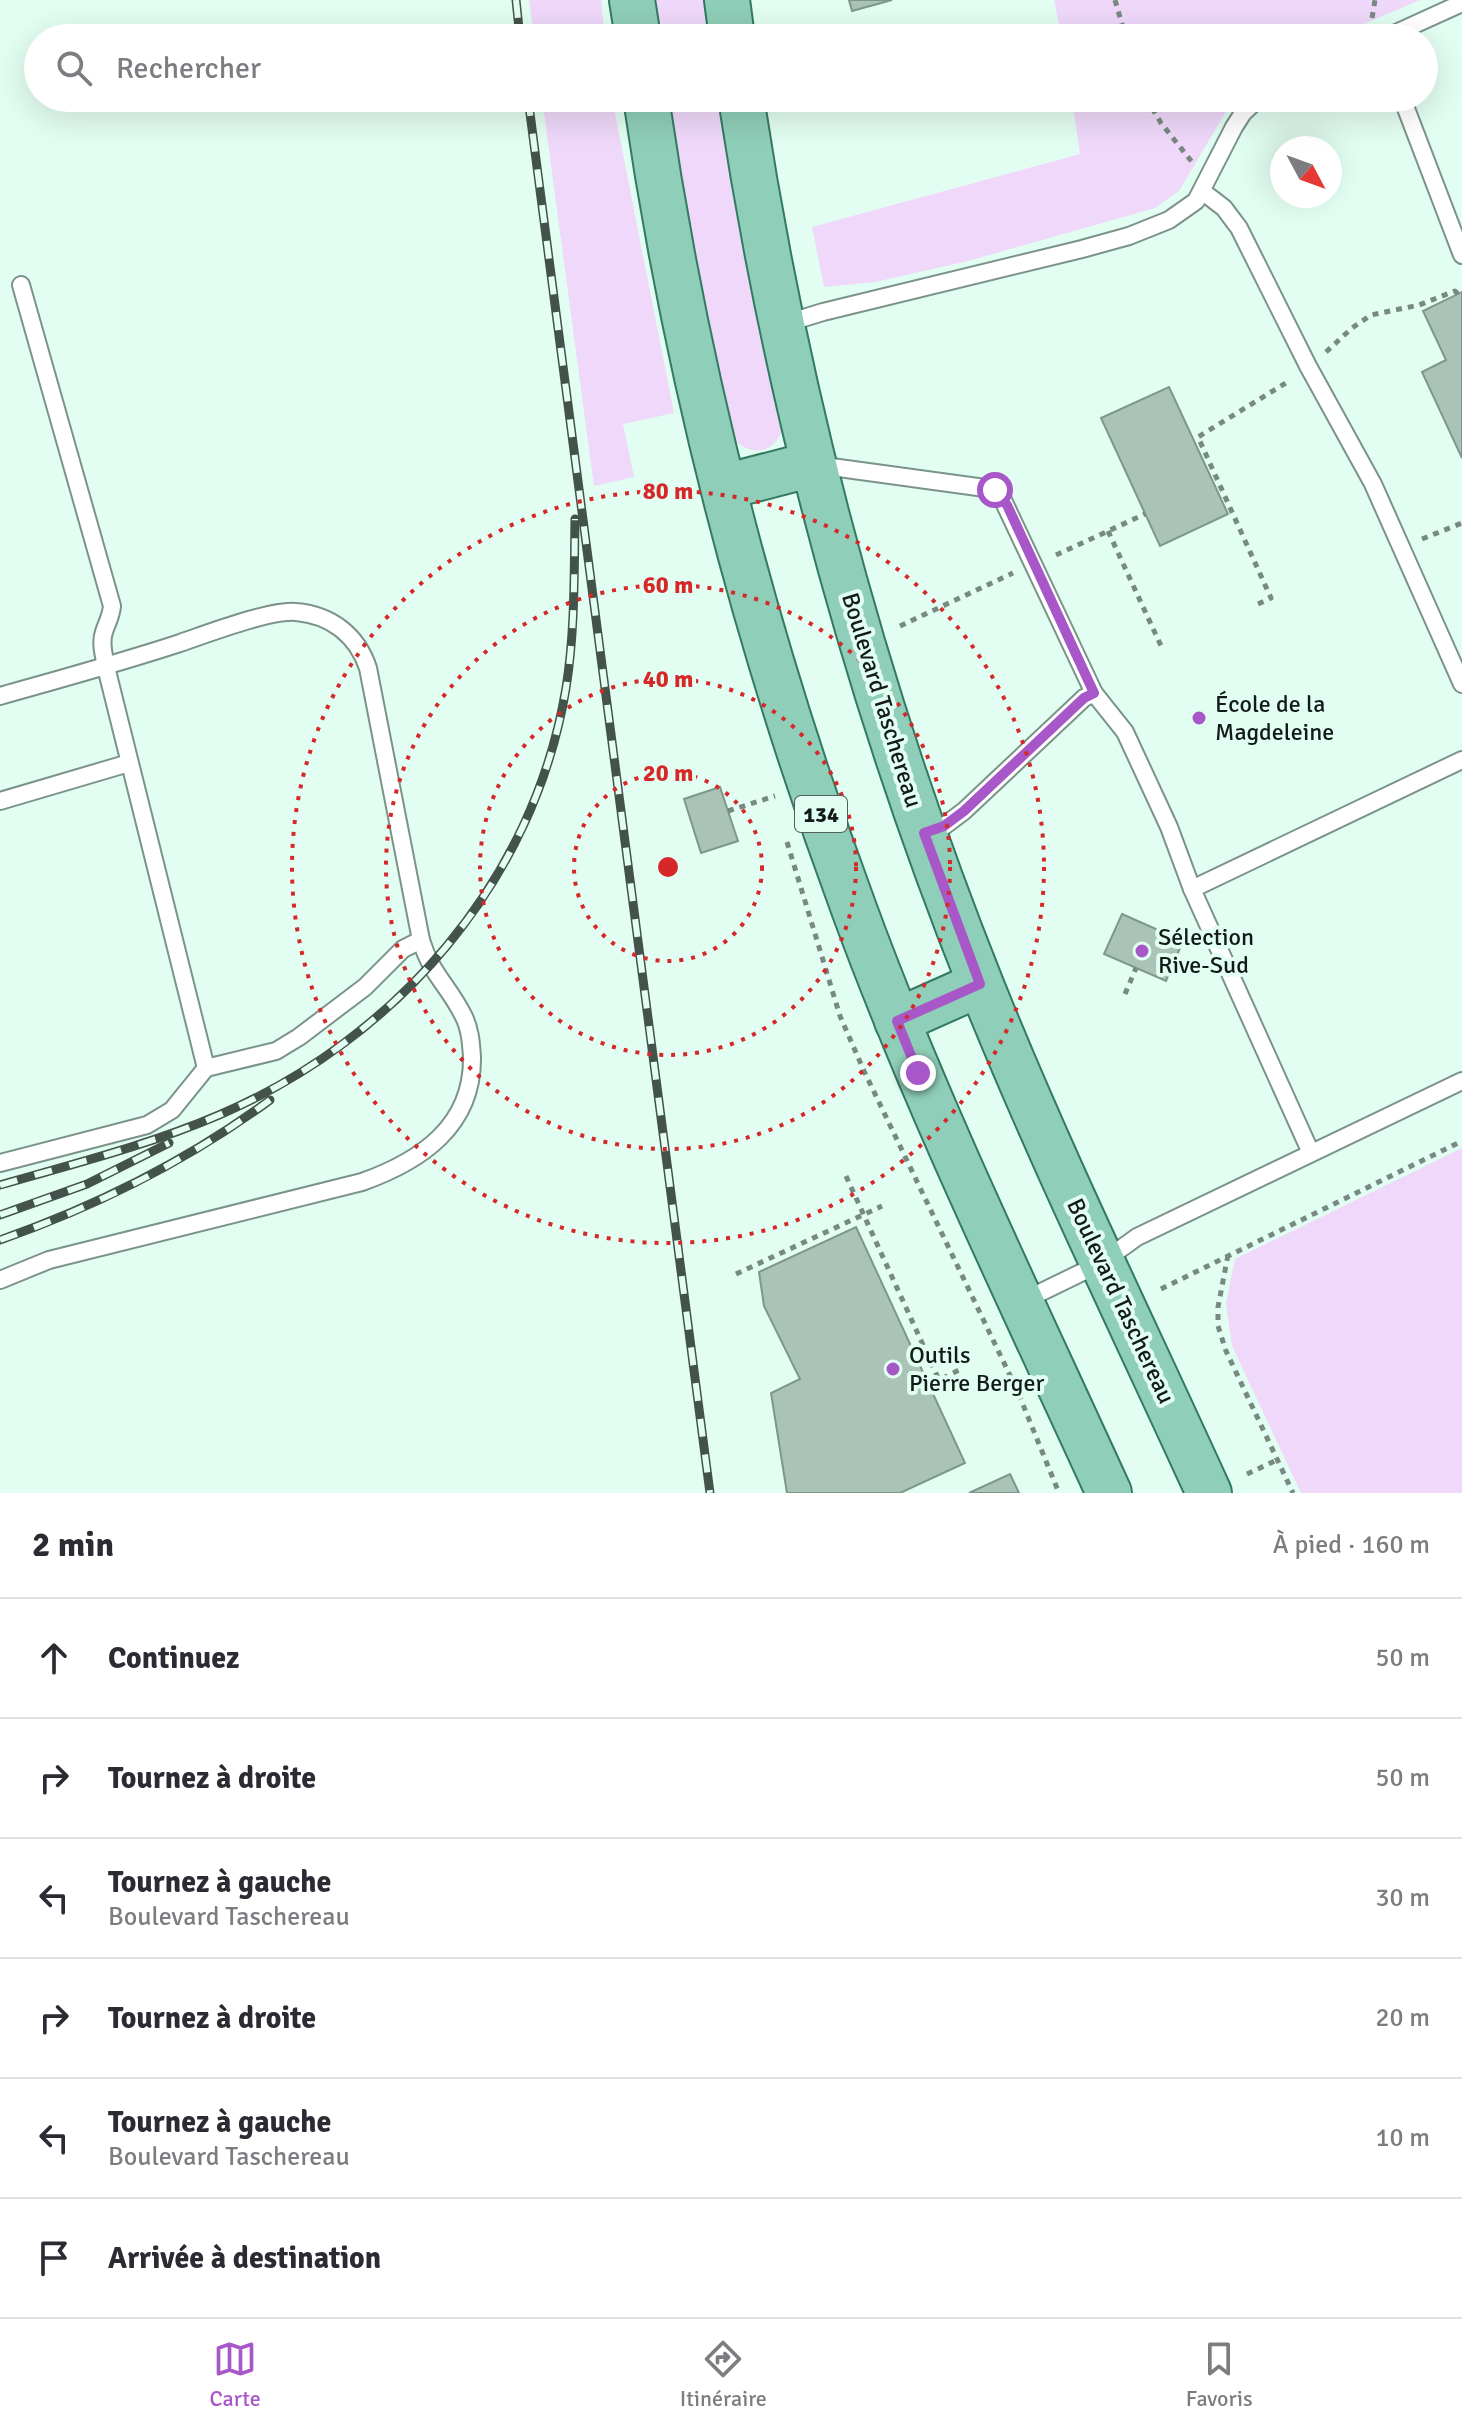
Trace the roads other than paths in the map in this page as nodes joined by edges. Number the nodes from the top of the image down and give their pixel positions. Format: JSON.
{"nodes":[{"id":1,"x":632,"y":0,"type":"edge"},
{"id":2,"x":727,"y":0,"type":"edge"},
{"id":3,"x":1462,"y":3,"type":"edge"},
{"id":4,"x":636,"y":24,"type":"edge"},
{"id":5,"x":730,"y":24,"type":"edge"},
{"id":6,"x":1416,"y":24,"type":"edge"},
{"id":7,"x":648,"y":112,"type":"edge"},
{"id":8,"x":744,"y":112,"type":"edge"},
{"id":9,"x":1244,"y":112,"type":"edge"},
{"id":10,"x":1407,"y":112,"type":"edge"},
{"id":11,"x":1202,"y":191,"type":"junction"},
{"id":12,"x":1462,"y":255,"type":"edge"},
{"id":13,"x":21,"y":285,"type":"dead end"},
{"id":14,"x":783,"y":324,"type":"junction"},
{"id":15,"x":813,"y":464,"type":"junction"},
{"id":16,"x":724,"y":487,"type":"junction"},
{"id":17,"x":106,"y":667,"type":"junction"},
{"id":18,"x":1462,"y":684,"type":"edge"},
{"id":19,"x":1094,"y":693,"type":"junction"},
{"id":20,"x":0,"y":696,"type":"edge"},
{"id":21,"x":1462,"y":760,"type":"edge"},
{"id":22,"x":129,"y":763,"type":"junction"},
{"id":23,"x":0,"y":801,"type":"edge"},
{"id":24,"x":924,"y":833,"type":"junction"},
{"id":25,"x":1192,"y":889,"type":"junction"},
{"id":26,"x":421,"y":940,"type":"junction"},
{"id":27,"x":980,"y":984,"type":"junction"},
{"id":28,"x":897,"y":1021,"type":"junction"},
{"id":29,"x":206,"y":1068,"type":"junction"},
{"id":30,"x":1462,"y":1081,"type":"edge"},
{"id":31,"x":1311,"y":1153,"type":"junction"},
{"id":32,"x":0,"y":1163,"type":"edge"},
{"id":33,"x":1101,"y":1263,"type":"junction"},
{"id":34,"x":0,"y":1280,"type":"edge"},
{"id":35,"x":1021,"y":1302,"type":"junction"},
{"id":36,"x":1109,"y":1493,"type":"edge"},
{"id":37,"x":1209,"y":1493,"type":"edge"}],
"edges":[{"from":1,"to":4,"type":"main road"},
{"from":2,"to":5,"type":"main road"},
{"from":3,"to":6,"type":"lane"},
{"from":7,"to":16,"type":"main road","number":"134"},
{"from":8,"to":14,"type":"main road","name":"Boulevard Taschereau"},
{"from":9,"to":11,"type":"lane"},
{"from":10,"to":12,"type":"lane"},
{"from":11,"to":14,"type":"lane"},
{"from":11,"to":18,"type":"lane"},
{"from":13,"to":17,"type":"lane"},
{"from":14,"to":15,"type":"main road","name":"Boulevard Taschereau"},
{"from":15,"to":16,"type":"main road"},
{"from":15,"to":19,"type":"lane"},
{"from":15,"to":24,"type":"main road","name":"Boulevard Taschereau"},
{"from":16,"to":28,"type":"main road","number":"134"},
{"from":17,"to":20,"type":"lane"},
{"from":17,"to":22,"type":"lane"},
{"from":17,"to":26,"type":"lane"},
{"from":19,"to":24,"type":"lane"},
{"from":19,"to":25,"type":"lane"},
{"from":21,"to":25,"type":"lane"},
{"from":22,"to":23,"type":"lane"},
{"from":22,"to":29,"type":"lane"},
{"from":24,"to":27,"type":"main road","name":"Boulevard Taschereau"},
{"from":25,"to":31,"type":"lane"},
{"from":26,"to":29,"type":"lane"},
{"from":26,"to":34,"type":"lane"},
{"from":27,"to":28,"type":"main road"},
{"from":27,"to":33,"type":"main road","name":"Boulevard Taschereau"},
{"from":28,"to":35,"type":"main road","number":"134"},
{"from":29,"to":32,"type":"lane"},
{"from":30,"to":31,"type":"lane"},
{"from":31,"to":33,"type":"lane"},
{"from":33,"to":35,"type":"lane"},
{"from":33,"to":37,"type":"main road","name":"Boulevard Taschereau"},
{"from":35,"to":36,"type":"main road","number":"134"}]}
